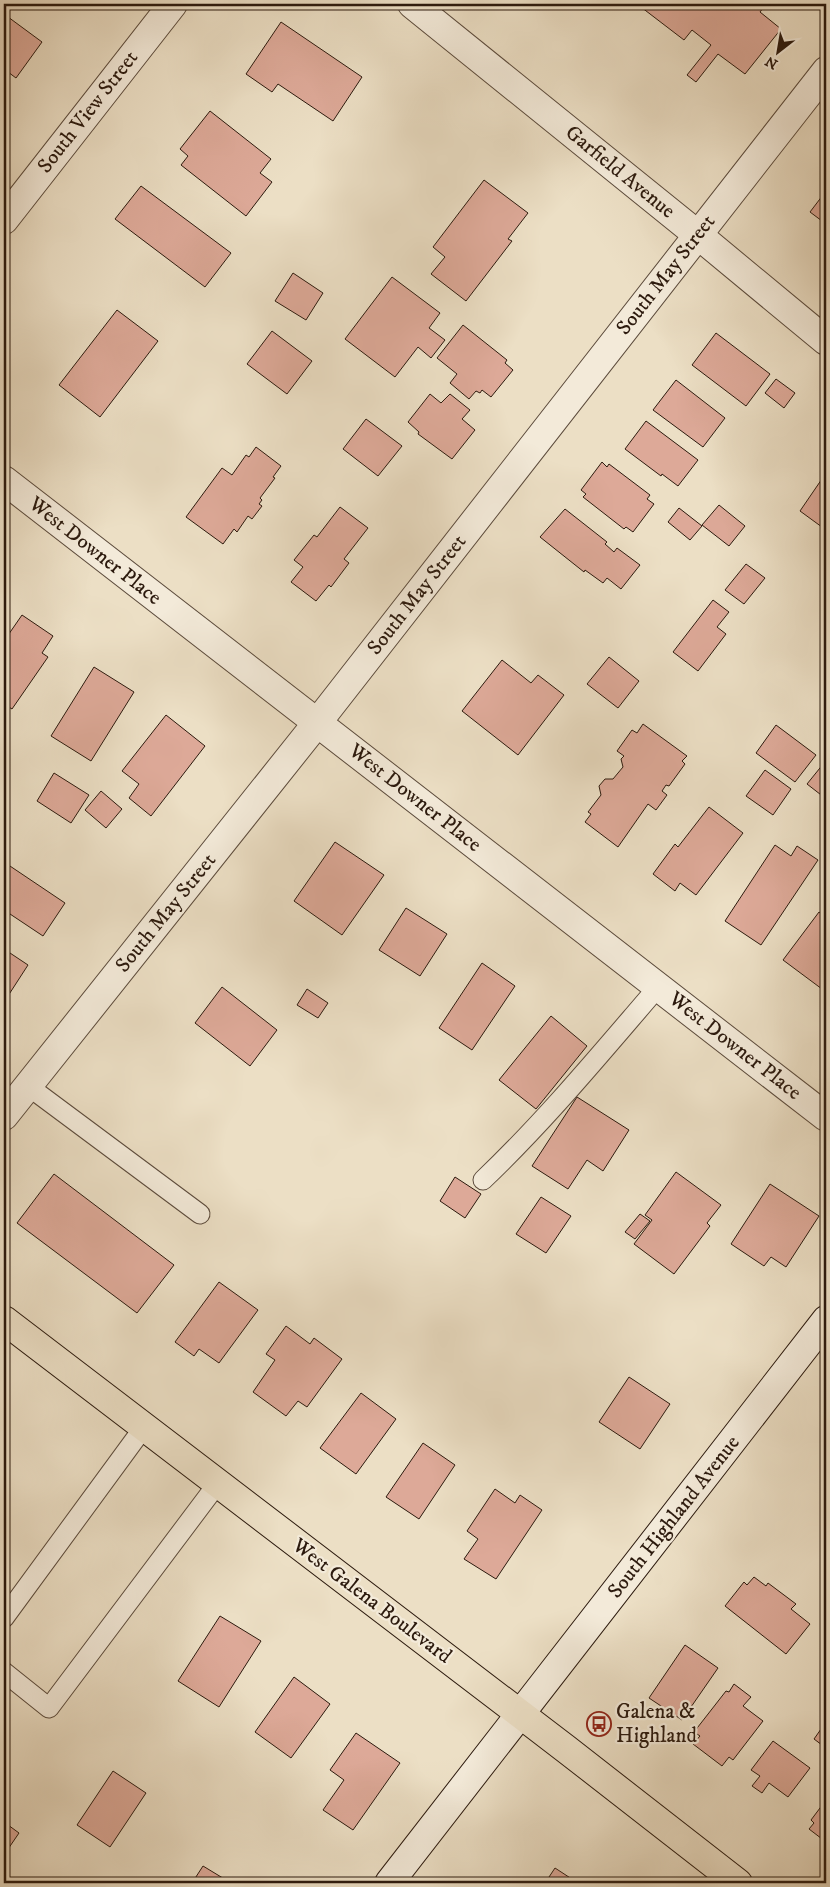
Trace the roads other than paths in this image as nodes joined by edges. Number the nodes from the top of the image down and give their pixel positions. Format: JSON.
{"nodes":[{"id":1,"x":173,"y":4,"type":"edge"},
{"id":2,"x":412,"y":4,"type":"edge"},
{"id":3,"x":826,"y":71,"type":"edge"},
{"id":4,"x":4,"y":220,"type":"edge"},
{"id":5,"x":698,"y":235,"type":"junction"},
{"id":6,"x":826,"y":341,"type":"edge"},
{"id":7,"x":4,"y":480,"type":"edge"},
{"id":8,"x":317,"y":723,"type":"junction"},
{"id":9,"x":658,"y":987,"type":"junction"},
{"id":10,"x":28,"y":1086,"type":"junction"},
{"id":11,"x":4,"y":1116,"type":"edge"},
{"id":12,"x":826,"y":1117,"type":"edge"},
{"id":13,"x":484,"y":1180,"type":"dead end"},
{"id":14,"x":200,"y":1214,"type":"dead end"},
{"id":15,"x":4,"y":1320,"type":"edge"},
{"id":16,"x":826,"y":1320,"type":"edge"},
{"id":17,"x":144,"y":1427,"type":"junction"},
{"id":18,"x":218,"y":1484,"type":"junction"},
{"id":19,"x":4,"y":1618,"type":"edge"},
{"id":20,"x":4,"y":1672,"type":"edge"},
{"id":21,"x":521,"y":1715,"type":"junction"},
{"id":22,"x":390,"y":1883,"type":"edge"},
{"id":23,"x":738,"y":1883,"type":"edge"}],
"edges":[{"from":1,"to":4,"type":"street","name":"South View Street"},
{"from":2,"to":5,"type":"street","name":"Garfield Avenue"},
{"from":3,"to":5,"type":"street","name":"South May Street"},
{"from":5,"to":6,"type":"street","name":"Garfield Avenue"},
{"from":5,"to":8,"type":"street","name":"South May Street"},
{"from":7,"to":8,"type":"street","name":"West Downer Place"},
{"from":8,"to":9,"type":"street","name":"West Downer Place"},
{"from":8,"to":10,"type":"street","name":"South May Street"},
{"from":9,"to":12,"type":"street","name":"West Downer Place"},
{"from":9,"to":13,"type":"lane"},
{"from":10,"to":11,"type":"street","name":"South May Street"},
{"from":10,"to":14,"type":"lane"},
{"from":15,"to":17,"type":"main road","name":"West Galena Boulevard"},
{"from":16,"to":21,"type":"street","name":"South Highland Avenue"},
{"from":17,"to":18,"type":"main road","name":"West Galena Boulevard"},
{"from":17,"to":19,"type":"lane"},
{"from":18,"to":20,"type":"lane"},
{"from":18,"to":21,"type":"main road","name":"West Galena Boulevard"},
{"from":21,"to":22,"type":"street","name":"South Highland Avenue"},
{"from":21,"to":23,"type":"main road","name":"West Galena Boulevard"}]}
